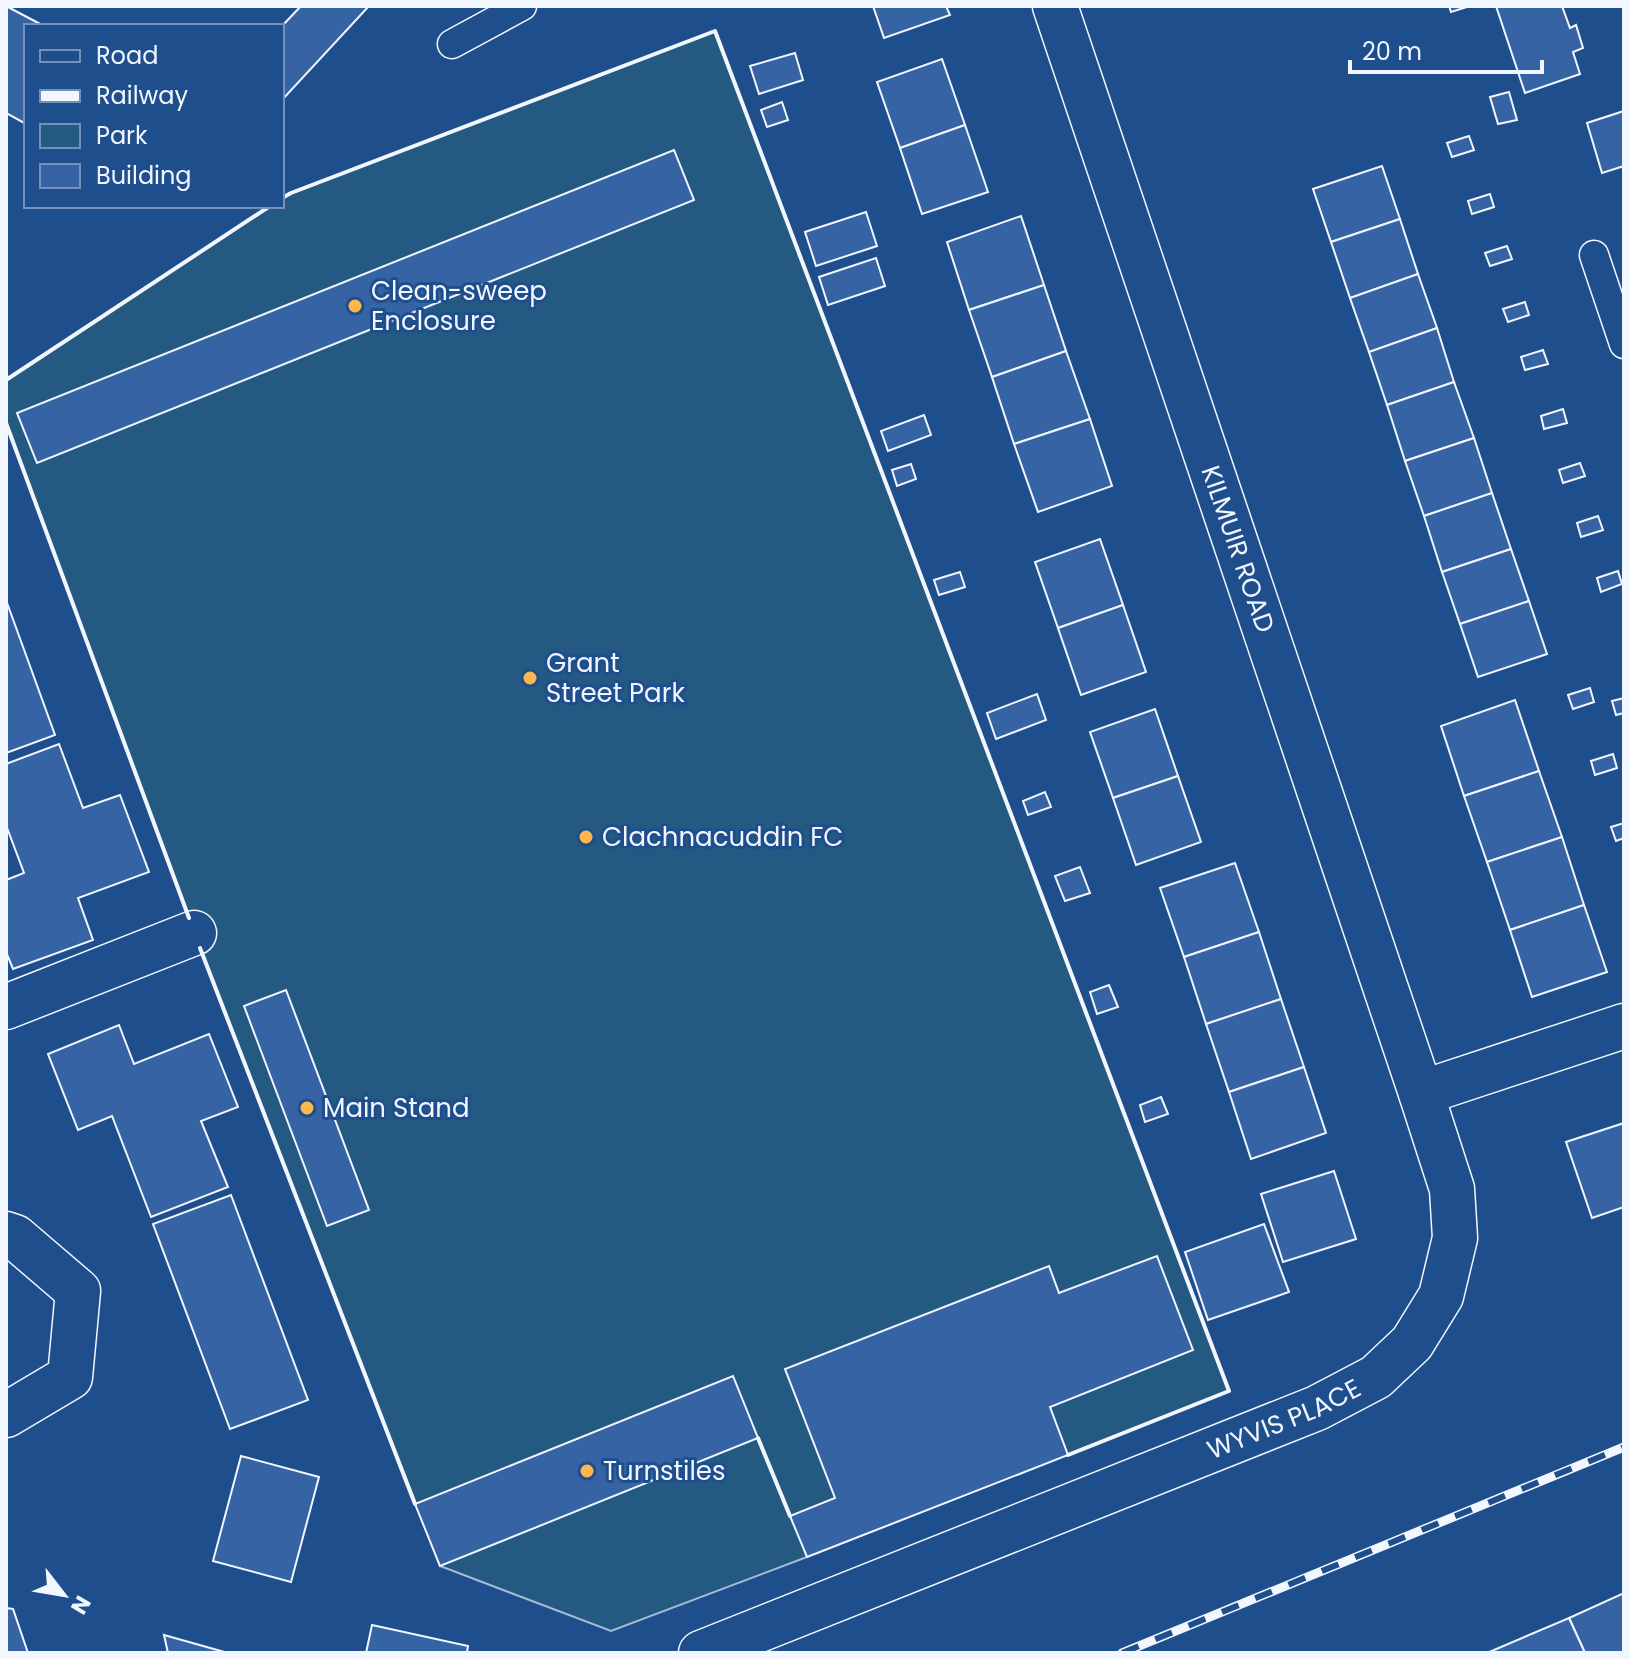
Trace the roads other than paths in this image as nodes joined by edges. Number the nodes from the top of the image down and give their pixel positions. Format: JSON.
{"nodes":[{"id":1,"x":522,"y":6,"type":"edge"},
{"id":2,"x":1055,"y":6,"type":"edge"},
{"id":3,"x":452,"y":44,"type":"dead end"},
{"id":4,"x":1594,"y":255,"type":"dead end"},
{"id":5,"x":1624,"y":344,"type":"edge"},
{"id":6,"x":194,"y":933,"type":"dead end"},
{"id":7,"x":6,"y":1007,"type":"edge"},
{"id":8,"x":1624,"y":1026,"type":"edge"},
{"id":9,"x":1421,"y":1093,"type":"junction"},
{"id":10,"x":6,"y":1234,"type":"edge"},
{"id":11,"x":6,"y":1415,"type":"edge"},
{"id":12,"x":701,"y":1653,"type":"edge"}],
"edges":[{"from":1,"to":3,"type":"lane"},
{"from":2,"to":9,"type":"street","name":"KILMUIR ROAD"},
{"from":4,"to":5,"type":"lane"},
{"from":6,"to":7,"type":"street"},
{"from":8,"to":9,"type":"street"},
{"from":9,"to":12,"type":"street","name":"WYVIS PLACE"},
{"from":10,"to":11,"type":"street"}]}
